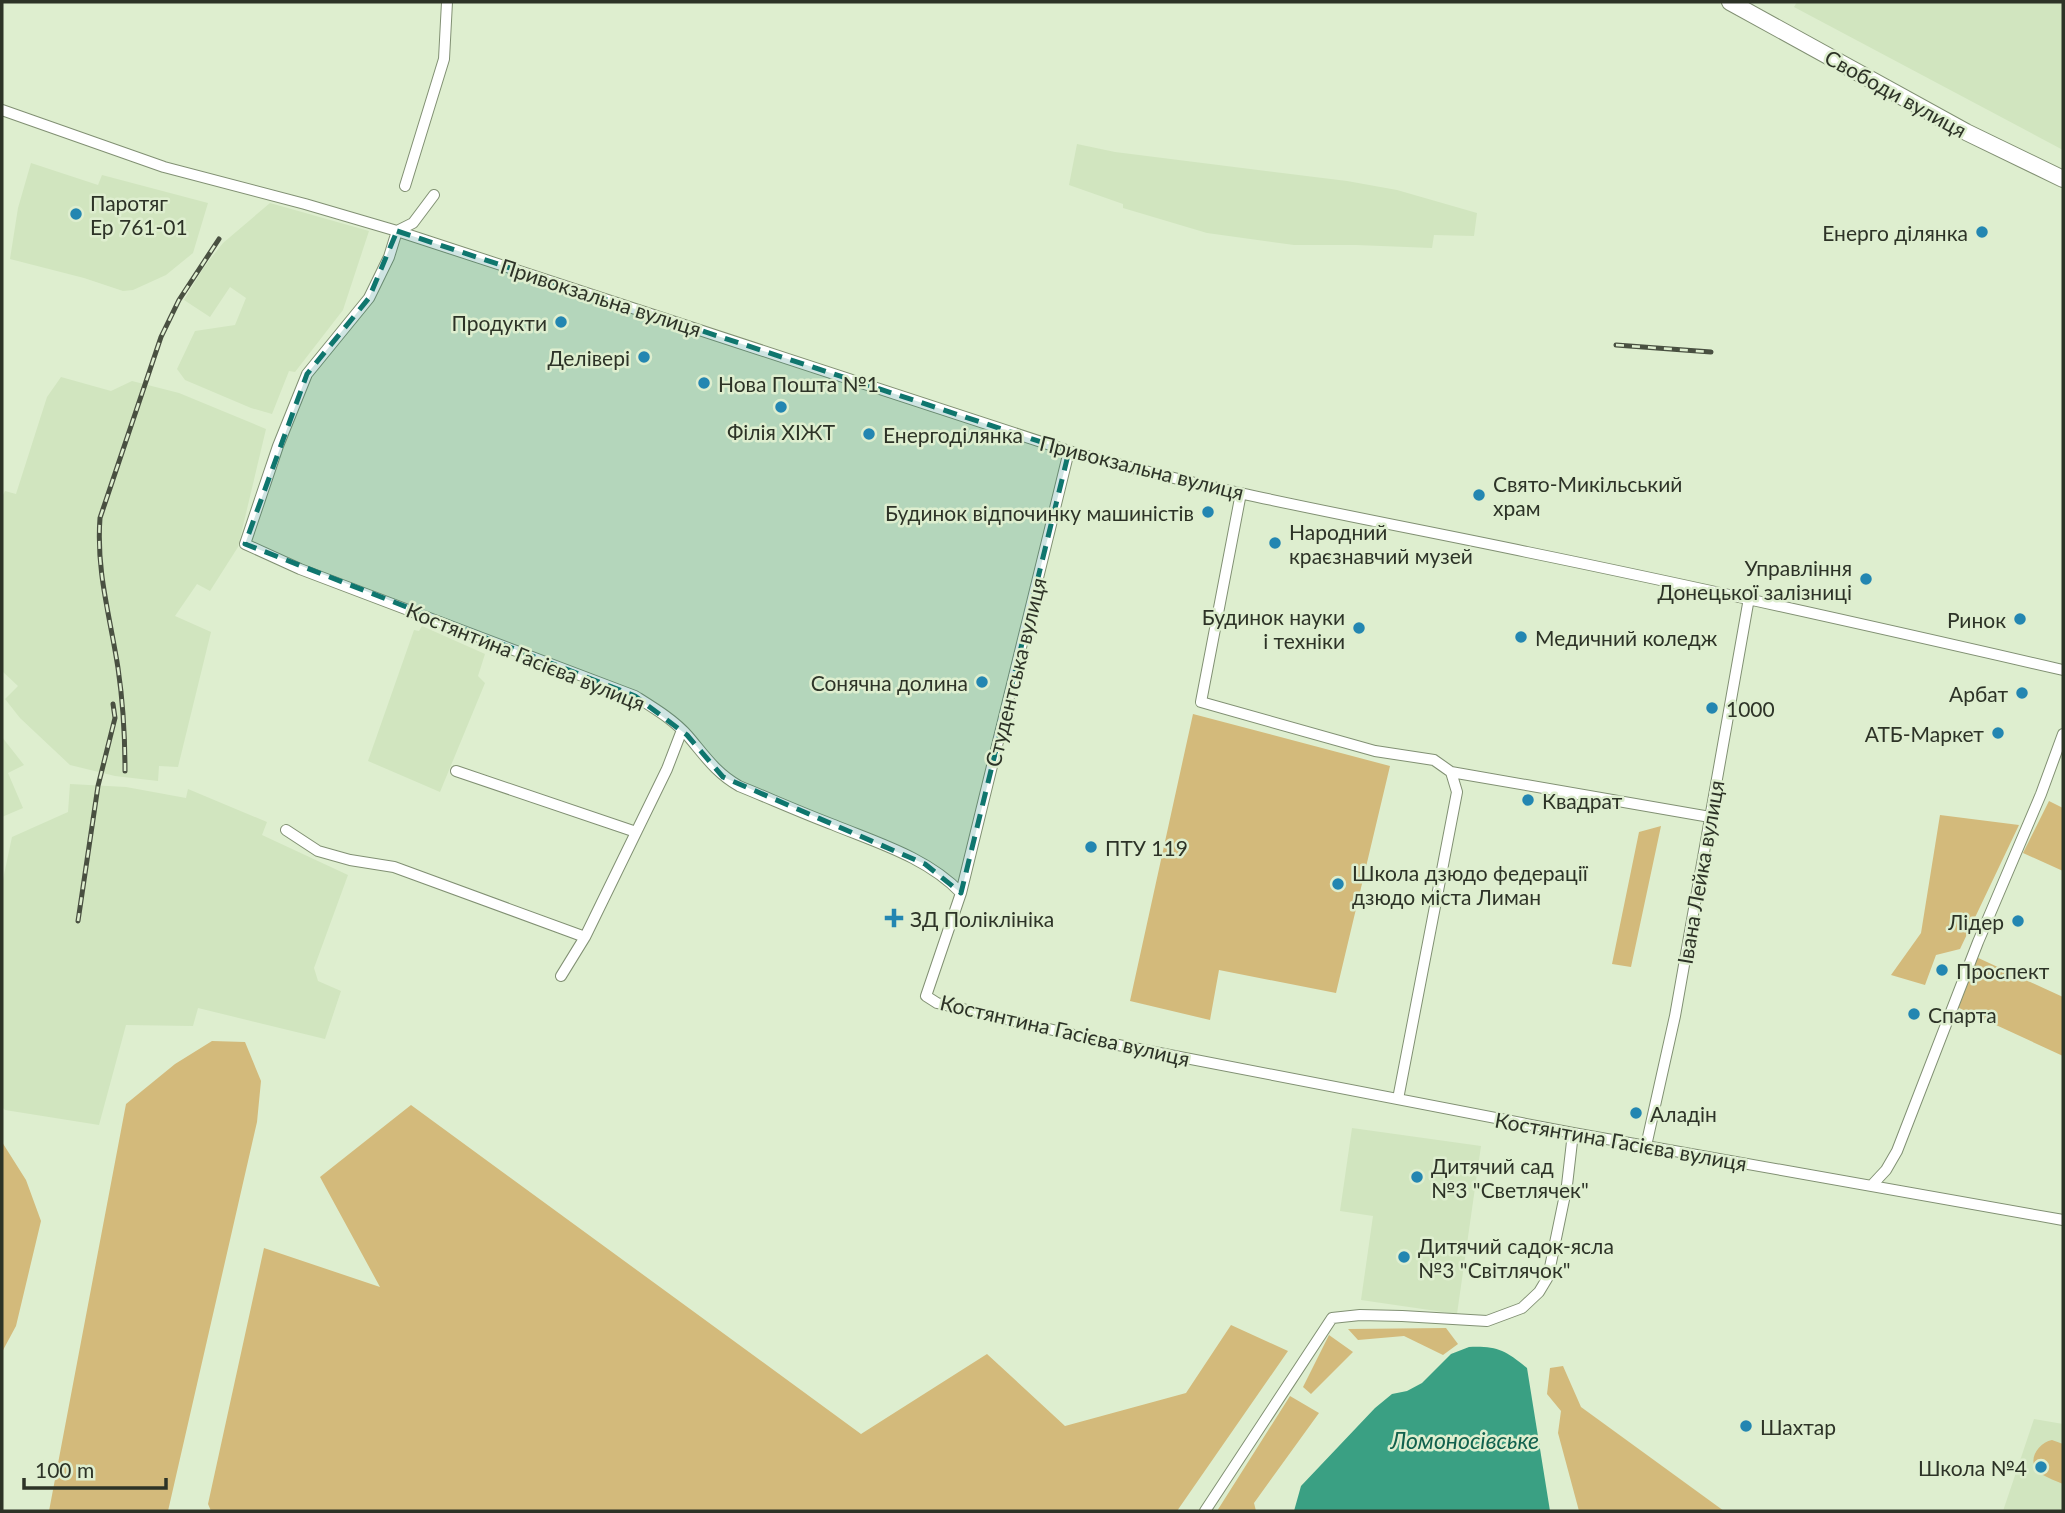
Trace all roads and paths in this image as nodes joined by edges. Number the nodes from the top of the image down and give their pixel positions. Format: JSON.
{"nodes":[{"id":1,"x":447,"y":2,"type":"edge"},
{"id":2,"x":1731,"y":2,"type":"edge"},
{"id":3,"x":2,"y":110,"type":"edge"},
{"id":4,"x":2063,"y":179,"type":"edge"},
{"id":5,"x":405,"y":186,"type":"dead end"},
{"id":6,"x":434,"y":195,"type":"dead end"},
{"id":7,"x":397,"y":231,"type":"junction"},
{"id":8,"x":1069,"y":451,"type":"junction"},
{"id":9,"x":1241,"y":494,"type":"junction"},
{"id":10,"x":1748,"y":598,"type":"junction"},
{"id":11,"x":2063,"y":670,"type":"edge"},
{"id":12,"x":682,"y":730,"type":"junction"},
{"id":13,"x":2063,"y":734,"type":"edge"},
{"id":14,"x":456,"y":771,"type":"dead end"},
{"id":15,"x":1451,"y":772,"type":"junction"},
{"id":16,"x":1710,"y":817,"type":"junction"},
{"id":17,"x":286,"y":830,"type":"dead end"},
{"id":18,"x":636,"y":832,"type":"junction"},
{"id":19,"x":961,"y":893,"type":"junction"},
{"id":20,"x":585,"y":937,"type":"junction"},
{"id":21,"x":561,"y":976,"type":"dead end"},
{"id":22,"x":1398,"y":1099,"type":"junction"},
{"id":23,"x":1573,"y":1133,"type":"junction"},
{"id":24,"x":1646,"y":1146,"type":"junction"},
{"id":25,"x":1872,"y":1185,"type":"junction"},
{"id":26,"x":2063,"y":1220,"type":"edge"},
{"id":27,"x":1205,"y":1511,"type":"edge"}],
"edges":[{"from":1,"to":5,"type":"street"},
{"from":2,"to":4,"type":"main road","name":"Свободи вулиця"},
{"from":3,"to":7,"type":"street","name":"Привокзальна вулиця"},
{"from":6,"to":7,"type":"street"},
{"from":7,"to":8,"type":"street","name":"Привокзальна вулиця"},
{"from":7,"to":12,"type":"street","name":"Костянтина Гасієва вулиця"},
{"from":8,"to":9,"type":"street","name":"Привокзальна вулиця"},
{"from":8,"to":19,"type":"street","name":"Студентська вулиця"},
{"from":9,"to":10,"type":"street","name":"Привокзальна вулиця"},
{"from":9,"to":15,"type":"street"},
{"from":10,"to":11,"type":"street","name":"Привокзальна вулиця"},
{"from":10,"to":16,"type":"street","name":"Івана Лейка вулиця"},
{"from":12,"to":18,"type":"street"},
{"from":12,"to":19,"type":"street","name":"Костянтина Гасієва вулиця"},
{"from":13,"to":25,"type":"street"},
{"from":14,"to":18,"type":"street"},
{"from":15,"to":16,"type":"street"},
{"from":15,"to":22,"type":"street"},
{"from":16,"to":24,"type":"street","name":"Івана Лейка вулиця"},
{"from":17,"to":20,"type":"street"},
{"from":18,"to":20,"type":"street"},
{"from":19,"to":22,"type":"street","name":"Костянтина Гасієва вулиця"},
{"from":20,"to":21,"type":"street"},
{"from":22,"to":23,"type":"street","name":"Костянтина Гасієва вулиця"},
{"from":23,"to":24,"type":"street","name":"Костянтина Гасієва вулиця"},
{"from":23,"to":27,"type":"street"},
{"from":24,"to":25,"type":"street","name":"Костянтина Гасієва вулиця"},
{"from":25,"to":26,"type":"street","name":"Костянтина Гасієва вулиця"}]}
